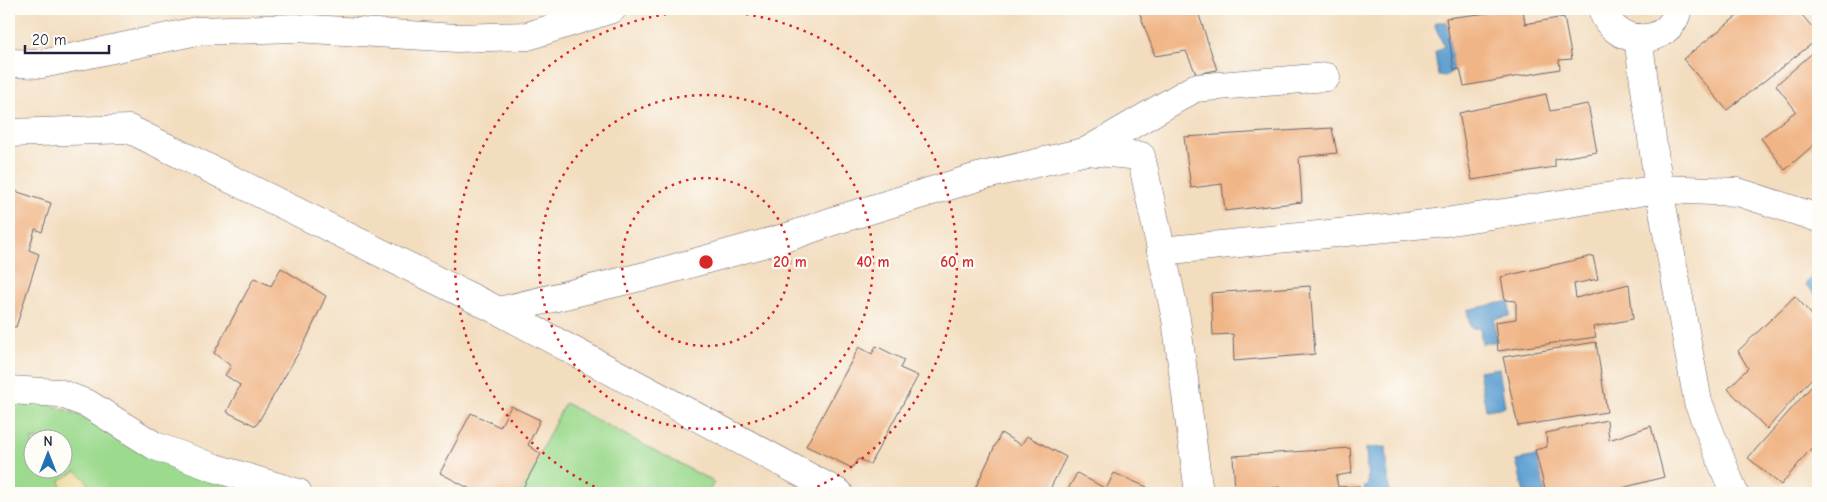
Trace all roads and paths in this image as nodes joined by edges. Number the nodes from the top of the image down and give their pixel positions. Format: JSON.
{"nodes":[{"id":1,"x":612,"y":9,"type":"edge"},
{"id":2,"x":1602,"y":9,"type":"edge"},
{"id":3,"x":1678,"y":9,"type":"edge"},
{"id":4,"x":1638,"y":38,"type":"junction"},
{"id":5,"x":9,"y":63,"type":"edge"},
{"id":6,"x":1326,"y":77,"type":"dead end"},
{"id":7,"x":9,"y":133,"type":"edge"},
{"id":8,"x":1086,"y":151,"type":"junction"},
{"id":9,"x":1658,"y":189,"type":"junction"},
{"id":10,"x":1818,"y":218,"type":"edge"},
{"id":11,"x":1162,"y":251,"type":"junction"},
{"id":12,"x":499,"y":311,"type":"junction"},
{"id":13,"x":9,"y":390,"type":"edge"},
{"id":14,"x":298,"y":493,"type":"edge"},
{"id":15,"x":839,"y":493,"type":"edge"},
{"id":16,"x":1199,"y":493,"type":"edge"},
{"id":17,"x":1734,"y":493,"type":"edge"}],
"edges":[{"from":1,"to":5,"type":"street"},
{"from":2,"to":4,"type":"street"},
{"from":3,"to":4,"type":"street"},
{"from":4,"to":9,"type":"street"},
{"from":6,"to":8,"type":"street"},
{"from":7,"to":12,"type":"street"},
{"from":8,"to":11,"type":"street"},
{"from":8,"to":12,"type":"street"},
{"from":9,"to":10,"type":"street"},
{"from":9,"to":11,"type":"street"},
{"from":9,"to":17,"type":"street"},
{"from":11,"to":16,"type":"street"},
{"from":12,"to":15,"type":"street"},
{"from":13,"to":14,"type":"street"}]}
